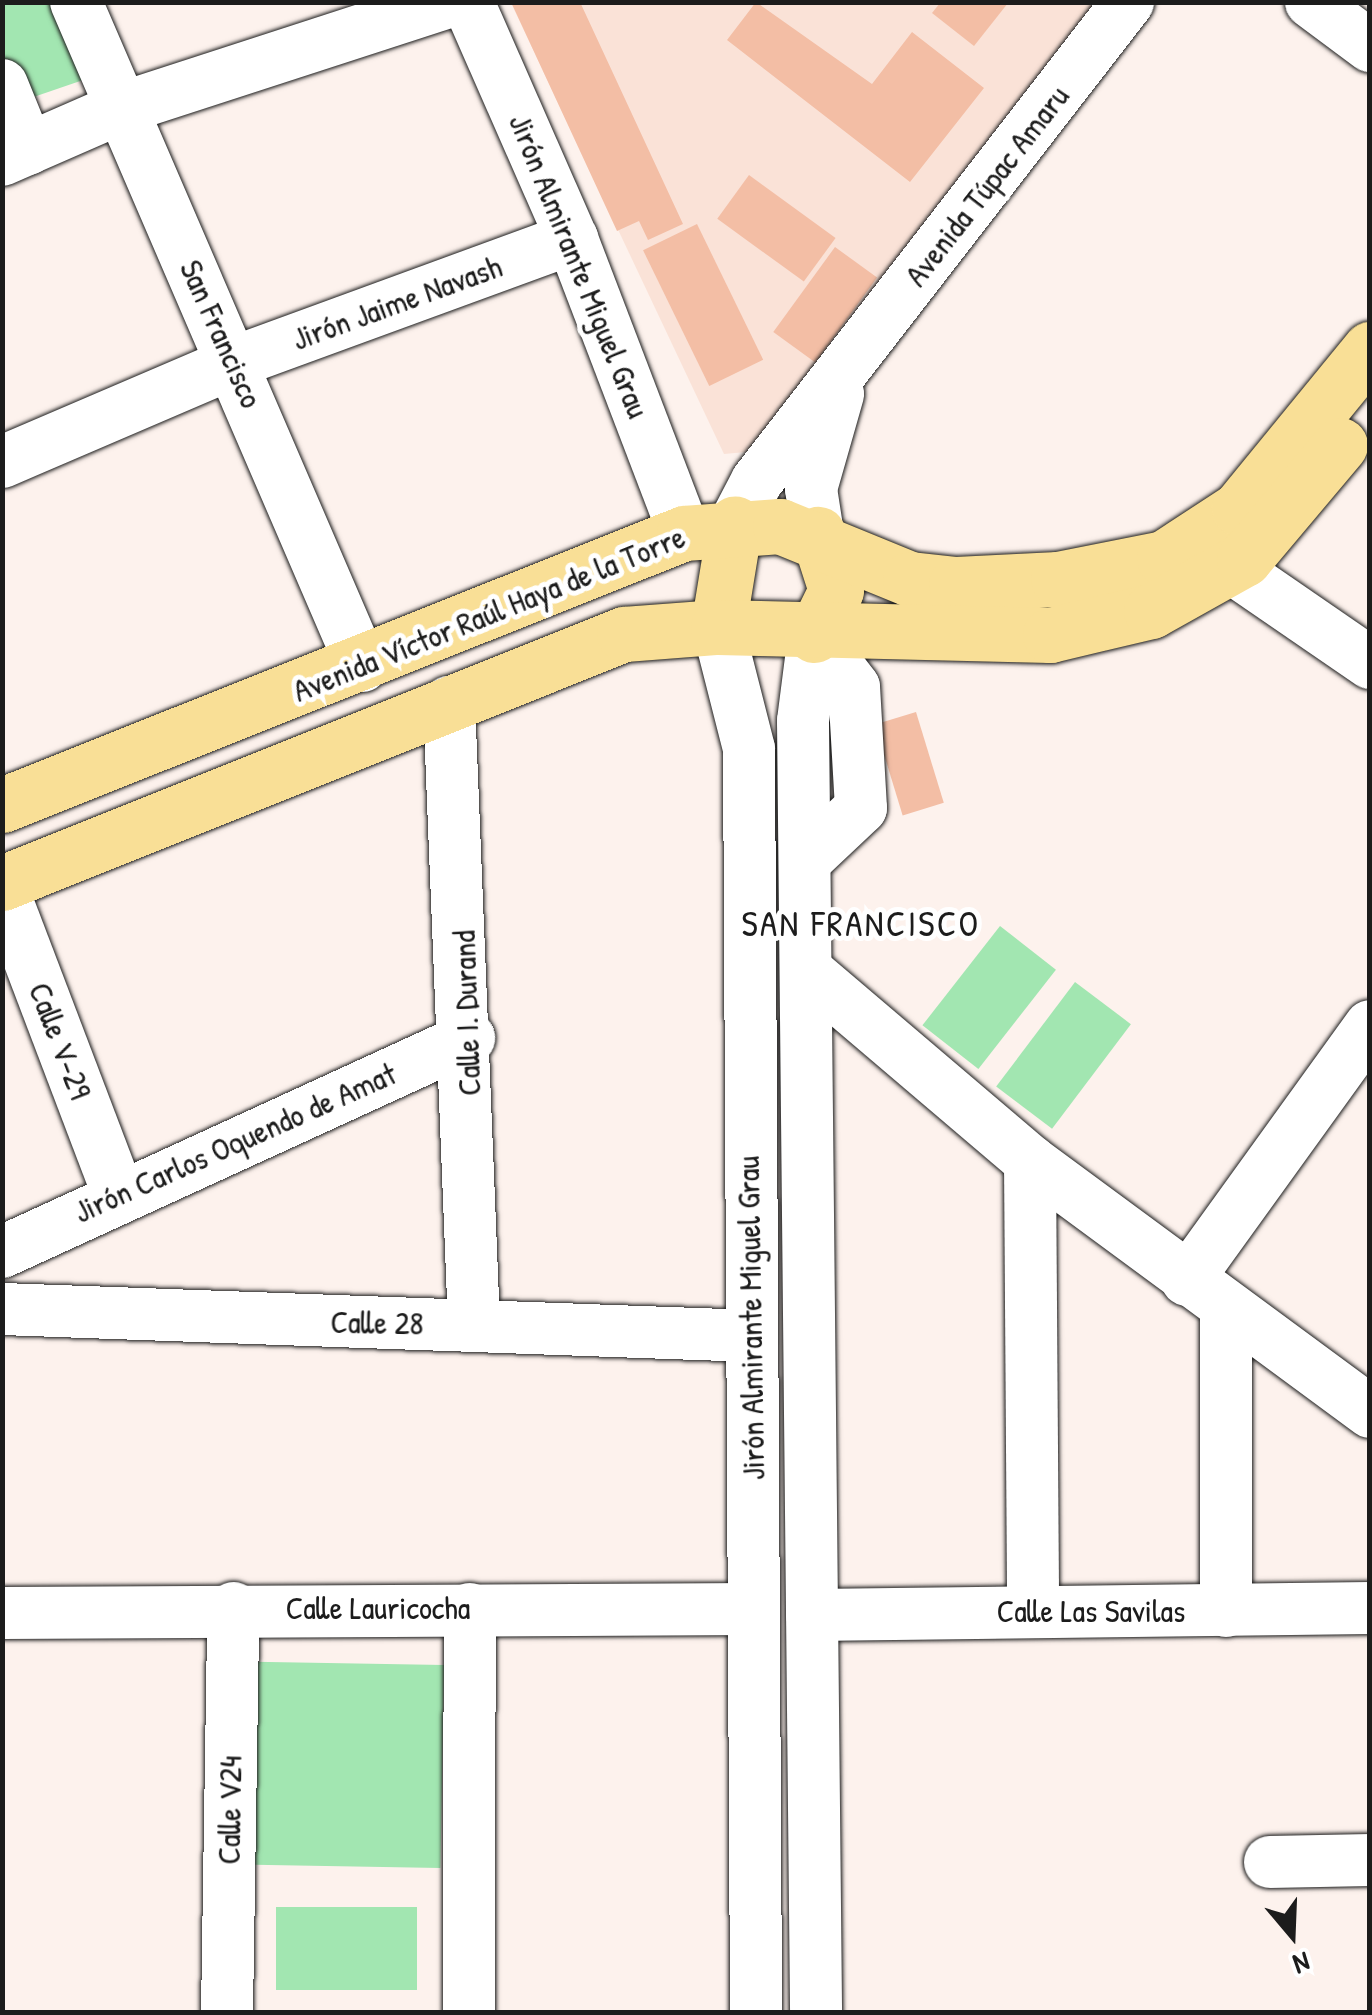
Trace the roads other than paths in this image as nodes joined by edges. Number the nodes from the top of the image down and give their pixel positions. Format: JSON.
{"nodes":[{"id":1,"x":76,"y":2,"type":"edge"},
{"id":2,"x":449,"y":2,"type":"edge"},
{"id":3,"x":468,"y":2,"type":"edge"},
{"id":4,"x":1128,"y":2,"type":"edge"},
{"id":5,"x":1311,"y":2,"type":"edge"},
{"id":6,"x":1370,"y":46,"type":"edge"},
{"id":7,"x":2,"y":85,"type":"edge"},
{"id":8,"x":119,"y":109,"type":"junction"},
{"id":9,"x":15,"y":154,"type":"edge"},
{"id":10,"x":572,"y":239,"type":"junction"},
{"id":11,"x":1370,"y":348,"type":"edge"},
{"id":12,"x":234,"y":362,"type":"junction"},
{"id":13,"x":846,"y":369,"type":"junction"},
{"id":14,"x":1370,"y":404,"type":"edge"},
{"id":15,"x":2,"y":462,"type":"edge"},
{"id":16,"x":710,"y":528,"type":"junction"},
{"id":17,"x":818,"y":534,"type":"junction"},
{"id":18,"x":1232,"y":568,"type":"junction"},
{"id":19,"x":718,"y":627,"type":"junction"},
{"id":20,"x":814,"y":635,"type":"junction"},
{"id":21,"x":1370,"y":663,"type":"edge"},
{"id":22,"x":362,"y":666,"type":"junction"},
{"id":23,"x":449,"y":702,"type":"junction"},
{"id":24,"x":2,"y":805,"type":"edge"},
{"id":25,"x":2,"y":885,"type":"edge"},
{"id":26,"x":808,"y":972,"type":"junction"},
{"id":27,"x":1370,"y":1026,"type":"edge"},
{"id":28,"x":470,"y":1038,"type":"junction"},
{"id":29,"x":1030,"y":1161,"type":"junction"},
{"id":30,"x":118,"y":1193,"type":"junction"},
{"id":31,"x":2,"y":1252,"type":"edge"},
{"id":32,"x":1187,"y":1280,"type":"junction"},
{"id":33,"x":2,"y":1310,"type":"edge"},
{"id":34,"x":1226,"y":1314,"type":"junction"},
{"id":35,"x":474,"y":1325,"type":"junction"},
{"id":36,"x":752,"y":1336,"type":"junction"},
{"id":37,"x":1370,"y":1412,"type":"edge"},
{"id":38,"x":233,"y":1608,"type":"junction"},
{"id":39,"x":470,"y":1608,"type":"junction"},
{"id":40,"x":1370,"y":1608,"type":"edge"},
{"id":41,"x":754,"y":1609,"type":"junction"},
{"id":42,"x":1033,"y":1610,"type":"junction"},
{"id":43,"x":1226,"y":1611,"type":"junction"},
{"id":44,"x":2,"y":1613,"type":"edge"},
{"id":45,"x":812,"y":1615,"type":"junction"},
{"id":46,"x":1370,"y":1860,"type":"edge"},
{"id":47,"x":1270,"y":1862,"type":"dead end"},
{"id":48,"x":227,"y":2012,"type":"edge"},
{"id":49,"x":469,"y":2012,"type":"edge"},
{"id":50,"x":756,"y":2012,"type":"edge"},
{"id":51,"x":816,"y":2012,"type":"edge"}],
"edges":[{"from":1,"to":8,"type":"street","name":"San Francisco"},
{"from":2,"to":8,"type":"street"},
{"from":3,"to":10,"type":"street","name":"Jirón Almirante Miguel Grau"},
{"from":4,"to":13,"type":"street","name":"Avenida Túpac Amaru"},
{"from":5,"to":6,"type":"street"},
{"from":7,"to":9,"type":"street"},
{"from":8,"to":9,"type":"street"},
{"from":8,"to":12,"type":"street","name":"San Francisco"},
{"from":10,"to":12,"type":"street","name":"Jirón Jaime Navash"},
{"from":10,"to":16,"type":"street","name":"Jirón Almirante Miguel Grau"},
{"from":11,"to":17,"type":"main road"},
{"from":12,"to":15,"type":"street","name":"Jirón Jaime Navash"},
{"from":12,"to":22,"type":"street","name":"San Francisco"},
{"from":13,"to":16,"type":"street","name":"Avenida Túpac Amaru"},
{"from":13,"to":17,"type":"street","name":"Avenida Túpac Amaru"},
{"from":14,"to":18,"type":"main road","name":"Avenida Víctor Raúl Haya de la Torre"},
{"from":16,"to":17,"type":"main road"},
{"from":16,"to":19,"type":"main road"},
{"from":16,"to":22,"type":"main road","name":"Avenida Víctor Raúl Haya de la Torre"},
{"from":17,"to":20,"type":"main road"},
{"from":18,"to":20,"type":"main road","name":"Avenida Víctor Raúl Haya de la Torre"},
{"from":18,"to":21,"type":"street"},
{"from":19,"to":20,"type":"main road","name":"Avenida Víctor Raúl Haya de la Torre"},
{"from":19,"to":23,"type":"main road","name":"Avenida Víctor Raúl Haya de la Torre"},
{"from":19,"to":36,"type":"street","name":"Jirón Almirante Miguel Grau"},
{"from":20,"to":26,"type":"street","name":"Jirón Almirante Miguel Grau"},
{"from":22,"to":24,"type":"main road","name":"Avenida Víctor Raúl Haya de la Torre"},
{"from":23,"to":25,"type":"main road","name":"Avenida Víctor Raúl Haya de la Torre"},
{"from":23,"to":28,"type":"street","name":"Calle I. Durand"},
{"from":25,"to":30,"type":"street","name":"Calle V-29"},
{"from":26,"to":29,"type":"street"},
{"from":26,"to":45,"type":"street","name":"Jirón Almirante Miguel Grau"},
{"from":27,"to":32,"type":"street"},
{"from":28,"to":30,"type":"street","name":"Jirón Carlos Oquendo de Amat"},
{"from":28,"to":35,"type":"street","name":"Calle I. Durand"},
{"from":29,"to":32,"type":"street"},
{"from":29,"to":42,"type":"street"},
{"from":30,"to":31,"type":"street","name":"Jirón Carlos Oquendo de Amat"},
{"from":32,"to":34,"type":"street"},
{"from":33,"to":35,"type":"street","name":"Calle 28"},
{"from":34,"to":37,"type":"street"},
{"from":34,"to":43,"type":"street"},
{"from":35,"to":36,"type":"street","name":"Calle 28"},
{"from":36,"to":41,"type":"street","name":"Jirón Almirante Miguel Grau"},
{"from":38,"to":39,"type":"street","name":"Calle Lauricocha"},
{"from":38,"to":44,"type":"street","name":"Calle Lauricocha"},
{"from":38,"to":48,"type":"street","name":"Calle V24"},
{"from":39,"to":41,"type":"street","name":"Calle Lauricocha"},
{"from":39,"to":49,"type":"street"},
{"from":40,"to":43,"type":"street","name":"Calle Las Savilas"},
{"from":41,"to":50,"type":"street","name":"Jirón Almirante Miguel Grau"},
{"from":42,"to":43,"type":"street","name":"Calle Las Savilas"},
{"from":42,"to":45,"type":"street","name":"Calle Las Savilas"},
{"from":45,"to":51,"type":"street","name":"Jirón Almirante Miguel Grau"},
{"from":46,"to":47,"type":"street"}]}
